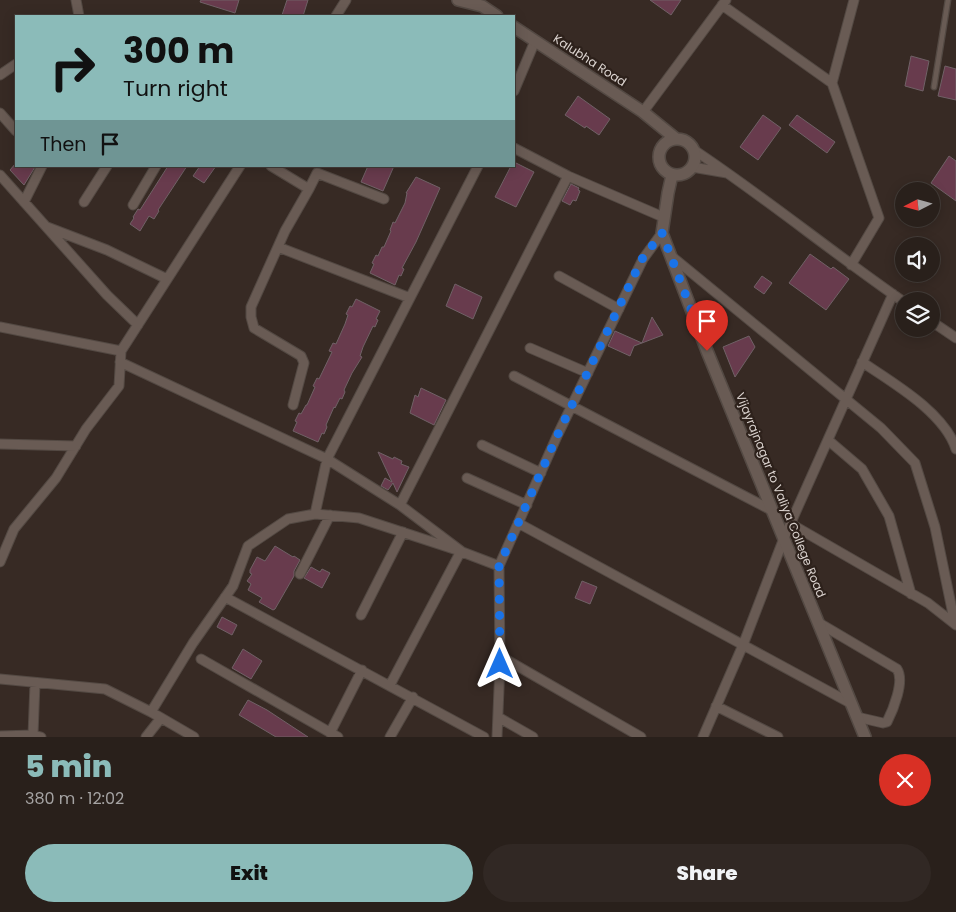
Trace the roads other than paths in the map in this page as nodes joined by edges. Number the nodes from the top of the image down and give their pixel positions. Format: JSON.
{"nodes":[{"id":1,"x":76,"y":0,"type":"edge"},
{"id":2,"x":346,"y":0,"type":"edge"},
{"id":3,"x":458,"y":0,"type":"edge"},
{"id":4,"x":854,"y":0,"type":"edge"},
{"id":5,"x":948,"y":0,"type":"edge"},
{"id":6,"x":483,"y":3,"type":"edge"},
{"id":7,"x":724,"y":3,"type":"edge"},
{"id":8,"x":79,"y":15,"type":"edge"},
{"id":9,"x":337,"y":15,"type":"edge"},
{"id":10,"x":496,"y":15,"type":"edge"},
{"id":11,"x":515,"y":28,"type":"edge"},
{"id":12,"x":535,"y":41,"type":"junction"},
{"id":13,"x":15,"y":65,"type":"edge"},
{"id":14,"x":0,"y":75,"type":"edge"},
{"id":15,"x":832,"y":83,"type":"junction"},
{"id":16,"x":934,"y":87,"type":"dead end"},
{"id":17,"x":515,"y":89,"type":"edge"},
{"id":18,"x":0,"y":113,"type":"edge"},
{"id":19,"x":647,"y":115,"type":"junction"},
{"id":20,"x":15,"y":130,"type":"edge"},
{"id":21,"x":676,"y":138,"type":"junction"},
{"id":22,"x":662,"y":145,"type":"junction"},
{"id":23,"x":515,"y":149,"type":"edge"},
{"id":24,"x":694,"y":150,"type":"junction"},
{"id":25,"x":661,"y":166,"type":"junction"},
{"id":26,"x":42,"y":167,"type":"edge"},
{"id":27,"x":106,"y":167,"type":"edge"},
{"id":28,"x":155,"y":167,"type":"edge"},
{"id":29,"x":238,"y":167,"type":"edge"},
{"id":30,"x":273,"y":167,"type":"edge"},
{"id":31,"x":477,"y":167,"type":"edge"},
{"id":32,"x":692,"y":167,"type":"junction"},
{"id":33,"x":729,"y":174,"type":"junction"},
{"id":34,"x":0,"y":175,"type":"edge"},
{"id":35,"x":672,"y":175,"type":"junction"},
{"id":36,"x":568,"y":176,"type":"junction"},
{"id":37,"x":309,"y":189,"type":"junction"},
{"id":38,"x":384,"y":199,"type":"dead end"},
{"id":39,"x":24,"y":202,"type":"junction"},
{"id":40,"x":84,"y":202,"type":"dead end"},
{"id":41,"x":132,"y":205,"type":"dead end"},
{"id":42,"x":664,"y":212,"type":"junction"},
{"id":43,"x":45,"y":226,"type":"junction"},
{"id":44,"x":662,"y":233,"type":"junction"},
{"id":45,"x":278,"y":247,"type":"junction"},
{"id":46,"x":670,"y":254,"type":"junction"},
{"id":47,"x":851,"y":265,"type":"junction"},
{"id":48,"x":559,"y":276,"type":"dead end"},
{"id":49,"x":167,"y":279,"type":"junction"},
{"id":50,"x":892,"y":294,"type":"junction"},
{"id":51,"x":895,"y":296,"type":"edge"},
{"id":52,"x":410,"y":298,"type":"junction"},
{"id":53,"x":619,"y":309,"type":"junction"},
{"id":54,"x":138,"y":324,"type":"junction"},
{"id":55,"x":0,"y":327,"type":"edge"},
{"id":56,"x":940,"y":327,"type":"edge"},
{"id":57,"x":956,"y":338,"type":"edge"},
{"id":58,"x":530,"y":348,"type":"dead end"},
{"id":59,"x":121,"y":351,"type":"junction"},
{"id":60,"x":120,"y":362,"type":"junction"},
{"id":61,"x":862,"y":362,"type":"junction"},
{"id":62,"x":588,"y":373,"type":"junction"},
{"id":63,"x":514,"y":376,"type":"dead end"},
{"id":64,"x":846,"y":398,"type":"junction"},
{"id":65,"x":293,"y":405,"type":"dead end"},
{"id":66,"x":572,"y":407,"type":"junction"},
{"id":67,"x":828,"y":440,"type":"junction"},
{"id":68,"x":0,"y":444,"type":"edge"},
{"id":69,"x":482,"y":445,"type":"dead end"},
{"id":70,"x":76,"y":446,"type":"junction"},
{"id":71,"x":956,"y":449,"type":"edge"},
{"id":72,"x":327,"y":459,"type":"junction"},
{"id":73,"x":541,"y":473,"type":"junction"},
{"id":74,"x":467,"y":478,"type":"dead end"},
{"id":75,"x":400,"y":505,"type":"junction"},
{"id":76,"x":527,"y":505,"type":"junction"},
{"id":77,"x":773,"y":511,"type":"junction"},
{"id":78,"x":315,"y":514,"type":"junction"},
{"id":79,"x":330,"y":515,"type":"junction"},
{"id":80,"x":518,"y":524,"type":"junction"},
{"id":81,"x":791,"y":524,"type":"junction"},
{"id":82,"x":403,"y":532,"type":"junction"},
{"id":83,"x":784,"y":538,"type":"junction"},
{"id":84,"x":461,"y":551,"type":"junction"},
{"id":85,"x":0,"y":562,"type":"edge"},
{"id":86,"x":499,"y":566,"type":"junction"},
{"id":87,"x":300,"y":574,"type":"dead end"},
{"id":88,"x":911,"y":594,"type":"junction"},
{"id":89,"x":225,"y":597,"type":"junction"},
{"id":90,"x":362,"y":615,"type":"dead end"},
{"id":91,"x":819,"y":623,"type":"junction"},
{"id":92,"x":955,"y":624,"type":"edge"},
{"id":93,"x":742,"y":645,"type":"junction"},
{"id":94,"x":500,"y":656,"type":"junction"},
{"id":95,"x":201,"y":659,"type":"dead end"},
{"id":96,"x":362,"y":670,"type":"junction"},
{"id":97,"x":0,"y":679,"type":"edge"},
{"id":98,"x":35,"y":683,"type":"junction"},
{"id":99,"x":390,"y":685,"type":"junction"},
{"id":100,"x":413,"y":698,"type":"junction"},
{"id":101,"x":852,"y":704,"type":"junction"},
{"id":102,"x":716,"y":706,"type":"junction"},
{"id":103,"x":151,"y":712,"type":"junction"},
{"id":104,"x":498,"y":717,"type":"junction"},
{"id":105,"x":161,"y":718,"type":"junction"},
{"id":106,"x":857,"y":718,"type":"junction"},
{"id":107,"x":334,"y":735,"type":"edge"},
{"id":108,"x":0,"y":736,"type":"edge"},
{"id":109,"x":13,"y":736,"type":"edge"},
{"id":110,"x":37,"y":736,"type":"edge"},
{"id":111,"x":146,"y":737,"type":"edge"},
{"id":112,"x":194,"y":737,"type":"edge"},
{"id":113,"x":390,"y":737,"type":"edge"},
{"id":114,"x":484,"y":737,"type":"edge"},
{"id":115,"x":497,"y":737,"type":"edge"},
{"id":116,"x":533,"y":737,"type":"edge"},
{"id":117,"x":641,"y":737,"type":"edge"},
{"id":118,"x":703,"y":737,"type":"edge"},
{"id":119,"x":778,"y":737,"type":"edge"},
{"id":120,"x":865,"y":737,"type":"edge"}],
"edges":[{"from":1,"to":8,"type":"street"},
{"from":2,"to":9,"type":"street"},
{"from":3,"to":6,"type":"street"},
{"from":4,"to":15,"type":"street"},
{"from":5,"to":16,"type":"lane"},
{"from":6,"to":10,"type":"street"},
{"from":7,"to":15,"type":"street"},
{"from":7,"to":19,"type":"street"},
{"from":11,"to":12,"type":"street","name":"Kalubha Road"},
{"from":12,"to":17,"type":"street"},
{"from":12,"to":19,"type":"street","name":"Kalubha Road"},
{"from":13,"to":14,"type":"street"},
{"from":15,"to":47,"type":"street"},
{"from":18,"to":20,"type":"street"},
{"from":19,"to":21,"type":"street","name":"Kalubha Road"},
{"from":19,"to":22,"type":"street"},
{"from":21,"to":22,"type":"street"},
{"from":21,"to":24,"type":"street"},
{"from":22,"to":25,"type":"street"},
{"from":23,"to":36,"type":"street"},
{"from":24,"to":32,"type":"street"},
{"from":24,"to":33,"type":"street"},
{"from":25,"to":35,"type":"street"},
{"from":25,"to":42,"type":"street","name":"Vijayrajnagar to Valiya College Road"},
{"from":26,"to":39,"type":"street"},
{"from":27,"to":40,"type":"street"},
{"from":28,"to":41,"type":"street"},
{"from":29,"to":49,"type":"street"},
{"from":30,"to":37,"type":"street"},
{"from":31,"to":52,"type":"street"},
{"from":32,"to":33,"type":"street"},
{"from":32,"to":35,"type":"street"},
{"from":33,"to":47,"type":"street"},
{"from":34,"to":39,"type":"street"},
{"from":35,"to":42,"type":"street","name":"Vijayrajnagar to Valiya College Road"},
{"from":36,"to":42,"type":"street"},
{"from":36,"to":75,"type":"street"},
{"from":37,"to":38,"type":"street"},
{"from":37,"to":45,"type":"street"},
{"from":39,"to":43,"type":"street"},
{"from":42,"to":44,"type":"street","name":"Vijayrajnagar to Valiya College Road"},
{"from":43,"to":49,"type":"street"},
{"from":43,"to":54,"type":"street"},
{"from":44,"to":46,"type":"street","name":"Vijayrajnagar to Valiya College Road"},
{"from":44,"to":53,"type":"street"},
{"from":45,"to":52,"type":"street"},
{"from":45,"to":65,"type":"street"},
{"from":46,"to":64,"type":"street"},
{"from":46,"to":77,"type":"street","name":"Vijayrajnagar to Valiya College Road"},
{"from":47,"to":50,"type":"street"},
{"from":48,"to":53,"type":"street"},
{"from":49,"to":54,"type":"street"},
{"from":50,"to":51,"type":"street"},
{"from":50,"to":61,"type":"street"},
{"from":52,"to":72,"type":"street"},
{"from":53,"to":62,"type":"street"},
{"from":54,"to":59,"type":"street"},
{"from":55,"to":59,"type":"street"},
{"from":56,"to":57,"type":"street"},
{"from":58,"to":62,"type":"street"},
{"from":59,"to":60,"type":"street"},
{"from":60,"to":70,"type":"street"},
{"from":60,"to":72,"type":"street"},
{"from":61,"to":64,"type":"street"},
{"from":61,"to":71,"type":"street"},
{"from":62,"to":66,"type":"street"},
{"from":63,"to":66,"type":"street"},
{"from":64,"to":67,"type":"street"},
{"from":64,"to":92,"type":"street"},
{"from":66,"to":73,"type":"street"},
{"from":66,"to":77,"type":"street"},
{"from":67,"to":81,"type":"street"},
{"from":67,"to":88,"type":"street"},
{"from":68,"to":70,"type":"street"},
{"from":69,"to":73,"type":"street"},
{"from":70,"to":85,"type":"street"},
{"from":72,"to":75,"type":"street"},
{"from":72,"to":78,"type":"street"},
{"from":73,"to":76,"type":"street"},
{"from":74,"to":76,"type":"street"},
{"from":75,"to":84,"type":"street"},
{"from":76,"to":80,"type":"street"},
{"from":77,"to":83,"type":"street","name":"Vijayrajnagar to Valiya College Road"},
{"from":78,"to":79,"type":"street"},
{"from":78,"to":89,"type":"street"},
{"from":79,"to":82,"type":"street"},
{"from":79,"to":87,"type":"street"},
{"from":80,"to":86,"type":"street"},
{"from":80,"to":93,"type":"street"},
{"from":81,"to":83,"type":"street"},
{"from":81,"to":88,"type":"street"},
{"from":82,"to":84,"type":"street"},
{"from":82,"to":90,"type":"street"},
{"from":83,"to":91,"type":"street","name":"Vijayrajnagar to Valiya College Road"},
{"from":83,"to":93,"type":"street"},
{"from":84,"to":86,"type":"street"},
{"from":84,"to":99,"type":"street"},
{"from":86,"to":94,"type":"street"},
{"from":88,"to":92,"type":"street"},
{"from":89,"to":96,"type":"street"},
{"from":89,"to":103,"type":"street"},
{"from":91,"to":101,"type":"street","name":"Vijayrajnagar to Valiya College Road"},
{"from":91,"to":106,"type":"street"},
{"from":93,"to":101,"type":"street"},
{"from":93,"to":102,"type":"street"},
{"from":94,"to":104,"type":"street"},
{"from":94,"to":117,"type":"street"},
{"from":95,"to":107,"type":"street"},
{"from":96,"to":99,"type":"street"},
{"from":96,"to":107,"type":"street"},
{"from":97,"to":98,"type":"street"},
{"from":98,"to":103,"type":"street"},
{"from":98,"to":110,"type":"street"},
{"from":99,"to":100,"type":"street"},
{"from":100,"to":113,"type":"street"},
{"from":100,"to":114,"type":"street"},
{"from":101,"to":106,"type":"street","name":"Vijayrajnagar to Valiya College Road"},
{"from":102,"to":118,"type":"street"},
{"from":102,"to":119,"type":"street"},
{"from":103,"to":105,"type":"street"},
{"from":104,"to":115,"type":"street"},
{"from":104,"to":116,"type":"street"},
{"from":105,"to":111,"type":"street"},
{"from":105,"to":112,"type":"street"},
{"from":106,"to":120,"type":"street","name":"Vijayrajnagar to Valiya College Road"},
{"from":108,"to":109,"type":"street"},
{"from":109,"to":110,"type":"street"}]}
